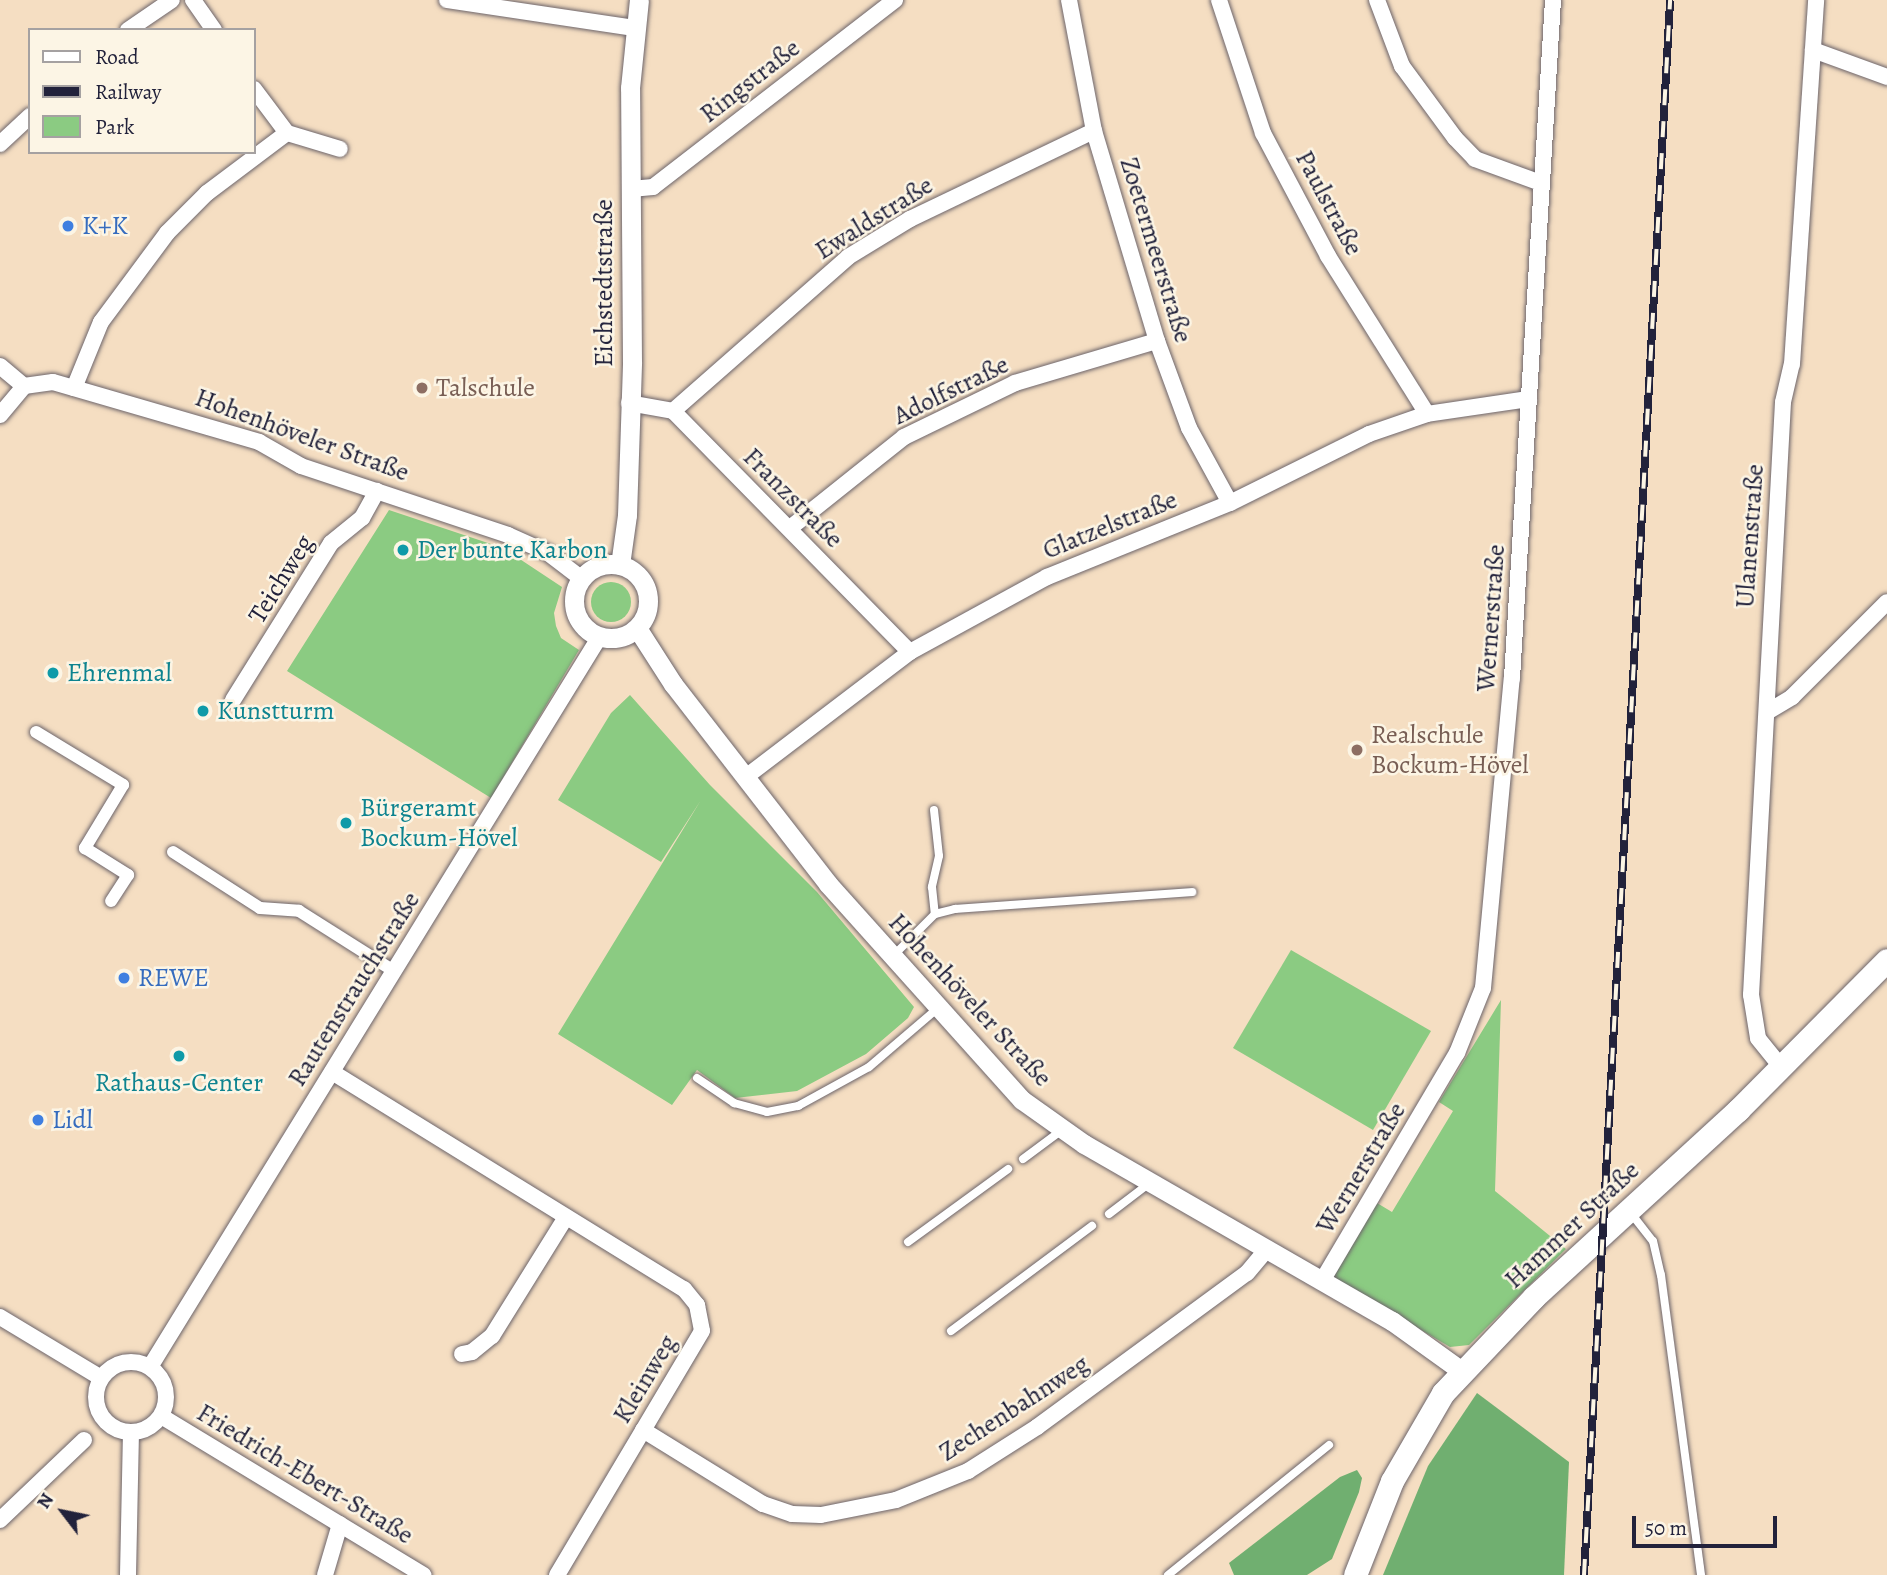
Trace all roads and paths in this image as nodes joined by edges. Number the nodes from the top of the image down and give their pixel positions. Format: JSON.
{"nodes":[{"id":1,"x":172,"y":0,"type":"edge"},
{"id":2,"x":193,"y":0,"type":"edge"},
{"id":3,"x":447,"y":0,"type":"edge"},
{"id":4,"x":639,"y":0,"type":"edge"},
{"id":5,"x":895,"y":0,"type":"edge"},
{"id":6,"x":1069,"y":0,"type":"edge"},
{"id":7,"x":1219,"y":0,"type":"edge"},
{"id":8,"x":1377,"y":0,"type":"edge"},
{"id":9,"x":1553,"y":0,"type":"edge"},
{"id":10,"x":1816,"y":0,"type":"edge"},
{"id":11,"x":131,"y":28,"type":"edge"},
{"id":12,"x":213,"y":28,"type":"edge"},
{"id":13,"x":635,"y":28,"type":"junction"},
{"id":14,"x":1813,"y":50,"type":"junction"},
{"id":15,"x":1887,"y":77,"type":"edge"},
{"id":16,"x":256,"y":92,"type":"edge"},
{"id":17,"x":28,"y":118,"type":"edge"},
{"id":18,"x":1094,"y":131,"type":"junction"},
{"id":19,"x":287,"y":133,"type":"junction"},
{"id":20,"x":0,"y":144,"type":"edge"},
{"id":21,"x":340,"y":149,"type":"dead end"},
{"id":22,"x":1541,"y":183,"type":"junction"},
{"id":23,"x":631,"y":189,"type":"junction"},
{"id":24,"x":1157,"y":341,"type":"junction"},
{"id":25,"x":0,"y":366,"type":"edge"},
{"id":26,"x":24,"y":386,"type":"junction"},
{"id":27,"x":74,"y":388,"type":"junction"},
{"id":28,"x":1529,"y":399,"type":"junction"},
{"id":29,"x":629,"y":403,"type":"junction"},
{"id":30,"x":673,"y":411,"type":"junction"},
{"id":31,"x":1427,"y":414,"type":"junction"},
{"id":32,"x":0,"y":415,"type":"edge"},
{"id":33,"x":377,"y":491,"type":"junction"},
{"id":34,"x":1230,"y":503,"type":"junction"},
{"id":35,"x":790,"y":527,"type":"junction"},
{"id":36,"x":620,"y":565,"type":"junction"},
{"id":37,"x":582,"y":579,"type":"junction"},
{"id":38,"x":1887,"y":601,"type":"edge"},
{"id":39,"x":637,"y":628,"type":"junction"},
{"id":40,"x":600,"y":636,"type":"junction"},
{"id":41,"x":910,"y":652,"type":"junction"},
{"id":42,"x":233,"y":700,"type":"dead end"},
{"id":43,"x":1769,"y":712,"type":"junction"},
{"id":44,"x":36,"y":732,"type":"dead end"},
{"id":45,"x":747,"y":776,"type":"junction"},
{"id":46,"x":934,"y":810,"type":"dead end"},
{"id":47,"x":173,"y":852,"type":"dead end"},
{"id":48,"x":1192,"y":892,"type":"dead end"},
{"id":49,"x":111,"y":901,"type":"dead end"},
{"id":50,"x":935,"y":914,"type":"junction"},
{"id":51,"x":893,"y":956,"type":"junction"},
{"id":52,"x":1887,"y":960,"type":"edge"},
{"id":53,"x":394,"y":971,"type":"junction"},
{"id":54,"x":938,"y":1008,"type":"junction"},
{"id":55,"x":1782,"y":1068,"type":"junction"},
{"id":56,"x":332,"y":1072,"type":"junction"},
{"id":57,"x":697,"y":1078,"type":"dead end"},
{"id":58,"x":1062,"y":1130,"type":"junction"},
{"id":59,"x":1023,"y":1159,"type":"dead end"},
{"id":60,"x":1007,"y":1169,"type":"dead end"},
{"id":61,"x":1152,"y":1182,"type":"junction"},
{"id":62,"x":1628,"y":1210,"type":"junction"},
{"id":63,"x":1109,"y":1214,"type":"dead end"},
{"id":64,"x":566,"y":1217,"type":"junction"},
{"id":65,"x":1092,"y":1226,"type":"dead end"},
{"id":66,"x":908,"y":1242,"type":"dead end"},
{"id":67,"x":1267,"y":1249,"type":"junction"},
{"id":68,"x":1322,"y":1281,"type":"junction"},
{"id":69,"x":0,"y":1317,"type":"edge"},
{"id":70,"x":951,"y":1331,"type":"dead end"},
{"id":71,"x":462,"y":1354,"type":"dead end"},
{"id":72,"x":150,"y":1367,"type":"junction"},
{"id":73,"x":1463,"y":1372,"type":"junction"},
{"id":74,"x":101,"y":1378,"type":"junction"},
{"id":75,"x":161,"y":1416,"type":"junction"},
{"id":76,"x":643,"y":1430,"type":"junction"},
{"id":77,"x":131,"y":1433,"type":"junction"},
{"id":78,"x":84,"y":1440,"type":"dead end"},
{"id":79,"x":1329,"y":1445,"type":"dead end"},
{"id":80,"x":0,"y":1520,"type":"edge"},
{"id":81,"x":340,"y":1524,"type":"junction"},
{"id":82,"x":128,"y":1575,"type":"edge"},
{"id":83,"x":325,"y":1575,"type":"edge"},
{"id":84,"x":424,"y":1575,"type":"edge"},
{"id":85,"x":557,"y":1575,"type":"edge"},
{"id":86,"x":1168,"y":1575,"type":"edge"},
{"id":87,"x":1355,"y":1575,"type":"edge"},
{"id":88,"x":1701,"y":1575,"type":"edge"}],
"edges":[{"from":1,"to":11,"type":"street"},
{"from":2,"to":12,"type":"street"},
{"from":3,"to":13,"type":"street"},
{"from":4,"to":13,"type":"street","name":"Eichstedtstraße"},
{"from":5,"to":23,"type":"street","name":"Ringstraße"},
{"from":6,"to":18,"type":"street","name":"Zoetermeerstraße"},
{"from":7,"to":31,"type":"street","name":"Paulstraße"},
{"from":8,"to":22,"type":"street"},
{"from":9,"to":22,"type":"street","name":"Wernerstraße"},
{"from":10,"to":14,"type":"street","name":"Ulanenstraße"},
{"from":13,"to":23,"type":"street","name":"Eichstedtstraße"},
{"from":14,"to":15,"type":"street"},
{"from":14,"to":43,"type":"street","name":"Ulanenstraße"},
{"from":16,"to":19,"type":"street"},
{"from":17,"to":20,"type":"street"},
{"from":18,"to":24,"type":"street","name":"Zoetermeerstraße"},
{"from":18,"to":30,"type":"street","name":"Ewaldstraße"},
{"from":19,"to":21,"type":"street"},
{"from":19,"to":27,"type":"street"},
{"from":22,"to":28,"type":"street","name":"Wernerstraße"},
{"from":23,"to":29,"type":"street","name":"Eichstedtstraße"},
{"from":24,"to":34,"type":"street","name":"Zoetermeerstraße"},
{"from":24,"to":35,"type":"street","name":"Adolfstraße"},
{"from":25,"to":26,"type":"street"},
{"from":26,"to":27,"type":"street","name":"Hohenhöveler Straße"},
{"from":26,"to":32,"type":"street"},
{"from":27,"to":33,"type":"street","name":"Hohenhöveler Straße"},
{"from":28,"to":31,"type":"street","name":"Glatzelstraße"},
{"from":28,"to":68,"type":"street","name":"Wernerstraße"},
{"from":29,"to":30,"type":"street"},
{"from":29,"to":36,"type":"street","name":"Eichstedtstraße"},
{"from":30,"to":35,"type":"street","name":"Franzstraße"},
{"from":31,"to":34,"type":"street","name":"Glatzelstraße"},
{"from":33,"to":37,"type":"street","name":"Hohenhöveler Straße"},
{"from":33,"to":42,"type":"street","name":"Teichweg"},
{"from":34,"to":41,"type":"street","name":"Glatzelstraße"},
{"from":35,"to":41,"type":"street","name":"Franzstraße"},
{"from":36,"to":37,"type":"street"},
{"from":36,"to":39,"type":"street"},
{"from":37,"to":40,"type":"street"},
{"from":38,"to":43,"type":"street"},
{"from":39,"to":40,"type":"street"},
{"from":39,"to":45,"type":"street","name":"Hohenhöveler Straße"},
{"from":40,"to":53,"type":"street","name":"Rautenstrauchstraße"},
{"from":41,"to":45,"type":"street","name":"Glatzelstraße"},
{"from":43,"to":55,"type":"street","name":"Ulanenstraße"},
{"from":44,"to":49,"type":"street"},
{"from":45,"to":51,"type":"street","name":"Hohenhöveler Straße"},
{"from":46,"to":50,"type":"lane"},
{"from":47,"to":53,"type":"street"},
{"from":48,"to":50,"type":"lane"},
{"from":50,"to":51,"type":"lane"},
{"from":51,"to":54,"type":"street","name":"Hohenhöveler Straße"},
{"from":52,"to":55,"type":"main road","name":"Hammer Straße"},
{"from":53,"to":56,"type":"street","name":"Rautenstrauchstraße"},
{"from":54,"to":57,"type":"lane"},
{"from":54,"to":58,"type":"street","name":"Hohenhöveler Straße"},
{"from":55,"to":62,"type":"main road","name":"Hammer Straße"},
{"from":56,"to":64,"type":"street","name":"Kleinweg"},
{"from":56,"to":72,"type":"street","name":"Rautenstrauchstraße"},
{"from":58,"to":59,"type":"lane"},
{"from":58,"to":61,"type":"street","name":"Hohenhöveler Straße"},
{"from":60,"to":66,"type":"lane"},
{"from":61,"to":63,"type":"lane"},
{"from":61,"to":67,"type":"street","name":"Hohenhöveler Straße"},
{"from":62,"to":73,"type":"main road","name":"Hammer Straße"},
{"from":62,"to":88,"type":"lane"},
{"from":64,"to":71,"type":"street"},
{"from":64,"to":76,"type":"street","name":"Kleinweg"},
{"from":65,"to":70,"type":"lane"},
{"from":67,"to":68,"type":"street","name":"Hohenhöveler Straße"},
{"from":67,"to":76,"type":"street","name":"Zechenbahnweg"},
{"from":68,"to":73,"type":"street","name":"Hohenhöveler Straße"},
{"from":69,"to":74,"type":"street"},
{"from":72,"to":74,"type":"street"},
{"from":72,"to":75,"type":"street"},
{"from":73,"to":87,"type":"main road","name":"Hammer Straße"},
{"from":74,"to":77,"type":"street"},
{"from":75,"to":77,"type":"street"},
{"from":75,"to":81,"type":"street","name":"Friedrich-Ebert-Straße"},
{"from":76,"to":85,"type":"street","name":"Kleinweg"},
{"from":77,"to":82,"type":"street"},
{"from":78,"to":80,"type":"street"},
{"from":79,"to":86,"type":"lane"},
{"from":81,"to":83,"type":"street"},
{"from":81,"to":84,"type":"street","name":"Friedrich-Ebert-Straße"}]}
